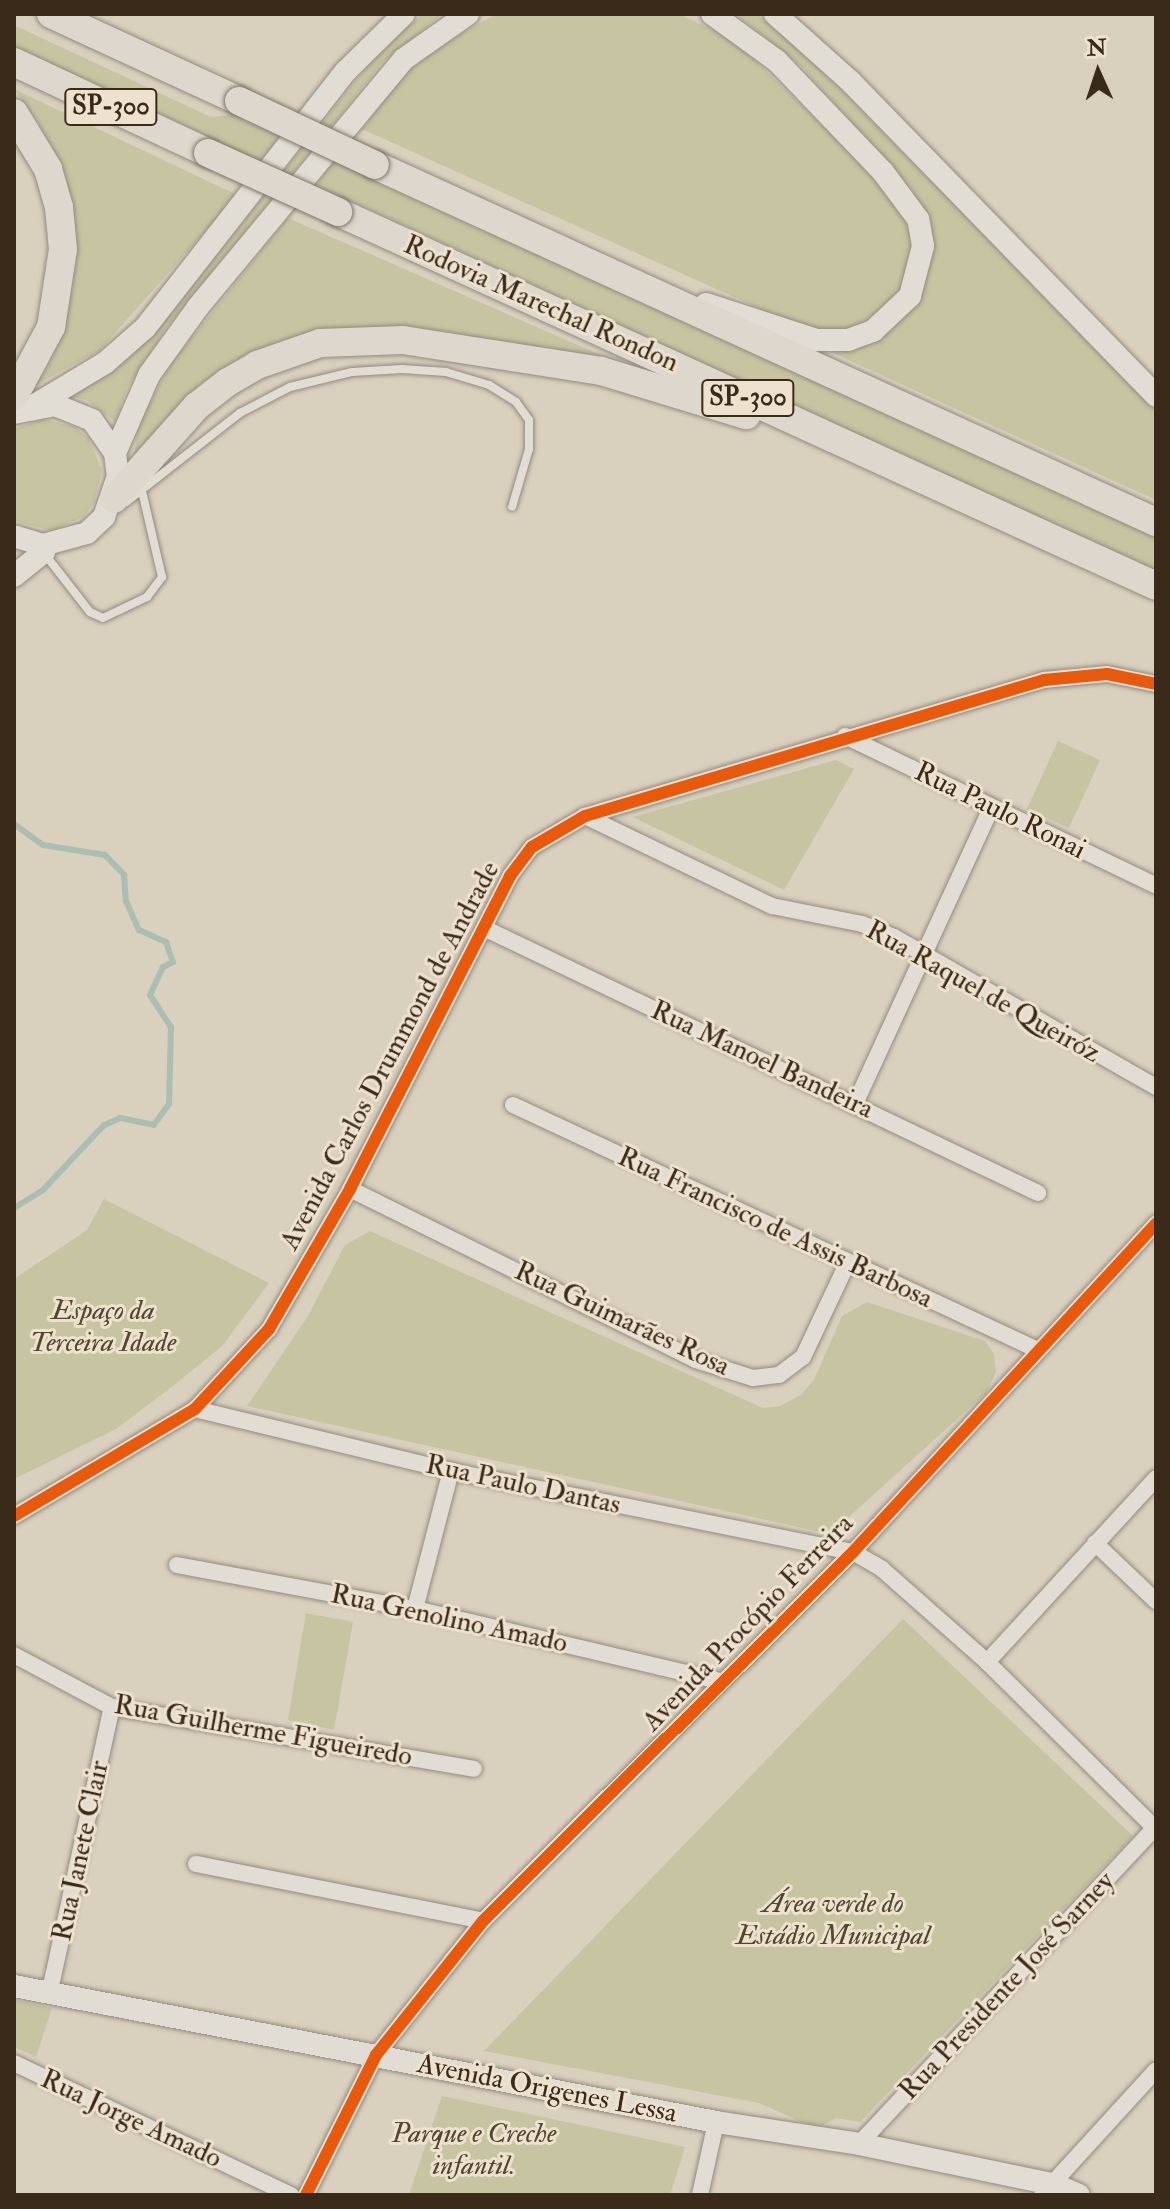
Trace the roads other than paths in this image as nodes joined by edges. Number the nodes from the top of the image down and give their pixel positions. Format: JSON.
{"nodes":[{"id":1,"x":51,"y":14,"type":"edge"},
{"id":2,"x":404,"y":14,"type":"edge"},
{"id":3,"x":468,"y":14,"type":"edge"},
{"id":4,"x":712,"y":14,"type":"edge"},
{"id":5,"x":775,"y":14,"type":"edge"},
{"id":6,"x":14,"y":62,"type":"edge"},
{"id":7,"x":14,"y":113,"type":"edge"},
{"id":8,"x":572,"y":257,"type":"junction"},
{"id":9,"x":1156,"y":396,"type":"edge"},
{"id":10,"x":21,"y":405,"type":"edge"},
{"id":11,"x":115,"y":453,"type":"junction"},
{"id":12,"x":915,"y":474,"type":"junction"},
{"id":13,"x":142,"y":491,"type":"junction"},
{"id":14,"x":512,"y":507,"type":"dead end"},
{"id":15,"x":109,"y":508,"type":"junction"},
{"id":16,"x":1156,"y":522,"type":"edge"},
{"id":17,"x":14,"y":536,"type":"edge"},
{"id":18,"x":44,"y":548,"type":"junction"},
{"id":19,"x":14,"y":576,"type":"edge"},
{"id":20,"x":1156,"y":586,"type":"edge"},
{"id":21,"x":1156,"y":684,"type":"edge"},
{"id":22,"x":845,"y":736,"type":"junction"},
{"id":23,"x":991,"y":808,"type":"junction"},
{"id":24,"x":585,"y":816,"type":"junction"},
{"id":25,"x":1156,"y":886,"type":"edge"},
{"id":26,"x":486,"y":929,"type":"junction"},
{"id":27,"x":921,"y":953,"type":"junction"},
{"id":28,"x":1156,"y":1087,"type":"edge"},
{"id":29,"x":855,"y":1104,"type":"junction"},
{"id":30,"x":513,"y":1105,"type":"dead end"},
{"id":31,"x":350,"y":1189,"type":"junction"},
{"id":32,"x":1038,"y":1193,"type":"dead end"},
{"id":33,"x":1156,"y":1224,"type":"edge"},
{"id":34,"x":847,"y":1264,"type":"junction"},
{"id":35,"x":1038,"y":1350,"type":"junction"},
{"id":36,"x":195,"y":1409,"type":"junction"},
{"id":37,"x":451,"y":1471,"type":"junction"},
{"id":38,"x":1156,"y":1478,"type":"edge"},
{"id":39,"x":14,"y":1516,"type":"edge"},
{"id":40,"x":1095,"y":1543,"type":"junction"},
{"id":41,"x":853,"y":1552,"type":"junction"},
{"id":42,"x":177,"y":1565,"type":"dead end"},
{"id":43,"x":1156,"y":1601,"type":"edge"},
{"id":44,"x":415,"y":1609,"type":"junction"},
{"id":45,"x":14,"y":1655,"type":"edge"},
{"id":46,"x":987,"y":1662,"type":"junction"},
{"id":47,"x":720,"y":1681,"type":"junction"},
{"id":48,"x":112,"y":1707,"type":"junction"},
{"id":49,"x":474,"y":1769,"type":"dead end"},
{"id":50,"x":1156,"y":1828,"type":"edge"},
{"id":51,"x":196,"y":1864,"type":"dead end"},
{"id":52,"x":483,"y":1921,"type":"junction"},
{"id":53,"x":14,"y":1986,"type":"edge"},
{"id":54,"x":49,"y":1995,"type":"junction"},
{"id":55,"x":376,"y":2055,"type":"junction"},
{"id":56,"x":14,"y":2063,"type":"edge"},
{"id":57,"x":1156,"y":2070,"type":"edge"},
{"id":58,"x":716,"y":2122,"type":"junction"},
{"id":59,"x":859,"y":2144,"type":"junction"},
{"id":60,"x":1048,"y":2189,"type":"edge"},
{"id":61,"x":291,"y":2195,"type":"edge"},
{"id":62,"x":306,"y":2195,"type":"edge"},
{"id":63,"x":700,"y":2195,"type":"edge"},
{"id":64,"x":1079,"y":2195,"type":"edge"}],
"edges":[{"from":1,"to":8,"type":"highway","name":"Rodovia Marechal Rondon","number":"SP-300","bridge":true},
{"from":2,"to":10,"type":"street"},
{"from":3,"to":11,"type":"street"},
{"from":4,"to":8,"type":"street"},
{"from":5,"to":9,"type":"street"},
{"from":6,"to":12,"type":"highway","name":"Rodovia Marechal Rondon","number":"SP-300","bridge":true},
{"from":7,"to":10,"type":"highway"},
{"from":8,"to":16,"type":"highway","name":"Rodovia Marechal Rondon","number":"SP-300"},
{"from":10,"to":11,"type":"street"},
{"from":11,"to":15,"type":"street"},
{"from":12,"to":15,"type":"highway"},
{"from":12,"to":20,"type":"highway","name":"Rodovia Marechal Rondon","number":"SP-300"},
{"from":13,"to":14,"type":"lane"},
{"from":13,"to":15,"type":"lane"},
{"from":13,"to":18,"type":"lane"},
{"from":15,"to":18,"type":"street"},
{"from":17,"to":18,"type":"street"},
{"from":18,"to":19,"type":"street"},
{"from":21,"to":22,"type":"street","name":"Avenida Carlos Drummond de Andrade"},
{"from":22,"to":23,"type":"street","name":"Rua Paulo Ronai"},
{"from":22,"to":24,"type":"street","name":"Avenida Carlos Drummond de Andrade"},
{"from":23,"to":25,"type":"street","name":"Rua Paulo Ronai"},
{"from":23,"to":27,"type":"street"},
{"from":24,"to":26,"type":"street","name":"Avenida Carlos Drummond de Andrade"},
{"from":24,"to":27,"type":"street","name":"Rua Raquel de Queiróz"},
{"from":26,"to":29,"type":"street","name":"Rua Manoel Bandeira"},
{"from":26,"to":31,"type":"street","name":"Avenida Carlos Drummond de Andrade"},
{"from":27,"to":28,"type":"street","name":"Rua Raquel de Queiróz"},
{"from":27,"to":29,"type":"street"},
{"from":29,"to":32,"type":"street","name":"Rua Manoel Bandeira"},
{"from":30,"to":34,"type":"street","name":"Rua Francisco de Assis Barbosa"},
{"from":31,"to":34,"type":"street","name":"Rua Guimarães Rosa"},
{"from":31,"to":36,"type":"street","name":"Avenida Carlos Drummond de Andrade"},
{"from":33,"to":35,"type":"street","name":"Avenida Procópio Ferreira"},
{"from":34,"to":35,"type":"street","name":"Rua Francisco de Assis Barbosa"},
{"from":35,"to":41,"type":"street","name":"Avenida Procópio Ferreira"},
{"from":36,"to":37,"type":"street","name":"Rua Paulo Dantas"},
{"from":36,"to":39,"type":"street","name":"Avenida Carlos Drummond de Andrade"},
{"from":37,"to":41,"type":"street","name":"Rua Paulo Dantas"},
{"from":37,"to":44,"type":"street"},
{"from":38,"to":40,"type":"street"},
{"from":40,"to":43,"type":"street"},
{"from":40,"to":46,"type":"street"},
{"from":41,"to":46,"type":"street"},
{"from":41,"to":47,"type":"street","name":"Avenida Procópio Ferreira"},
{"from":42,"to":44,"type":"street","name":"Rua Genolino Amado"},
{"from":44,"to":47,"type":"street","name":"Rua Genolino Amado"},
{"from":45,"to":48,"type":"street","name":"Rua Guilherme Figueiredo"},
{"from":46,"to":50,"type":"street"},
{"from":47,"to":52,"type":"street","name":"Avenida Procópio Ferreira"},
{"from":48,"to":49,"type":"street","name":"Rua Guilherme Figueiredo"},
{"from":48,"to":54,"type":"street","name":"Rua Janete Clair"},
{"from":50,"to":59,"type":"street","name":"Rua Presidente José Sarney"},
{"from":51,"to":52,"type":"street"},
{"from":52,"to":55,"type":"street","name":"Avenida Procópio Ferreira"},
{"from":53,"to":54,"type":"street","name":"Avenida Origenes Lessa"},
{"from":54,"to":55,"type":"street","name":"Avenida Origenes Lessa"},
{"from":55,"to":58,"type":"street","name":"Avenida Origenes Lessa"},
{"from":55,"to":62,"type":"street","name":"Avenida Procópio Ferreira"},
{"from":56,"to":61,"type":"street","name":"Rua Jorge Amado"},
{"from":57,"to":60,"type":"street"},
{"from":58,"to":59,"type":"street","name":"Avenida Origenes Lessa"},
{"from":58,"to":63,"type":"street"},
{"from":59,"to":60,"type":"street","name":"Avenida Origenes Lessa"},
{"from":60,"to":64,"type":"street","name":"Avenida Origenes Lessa"}]}
